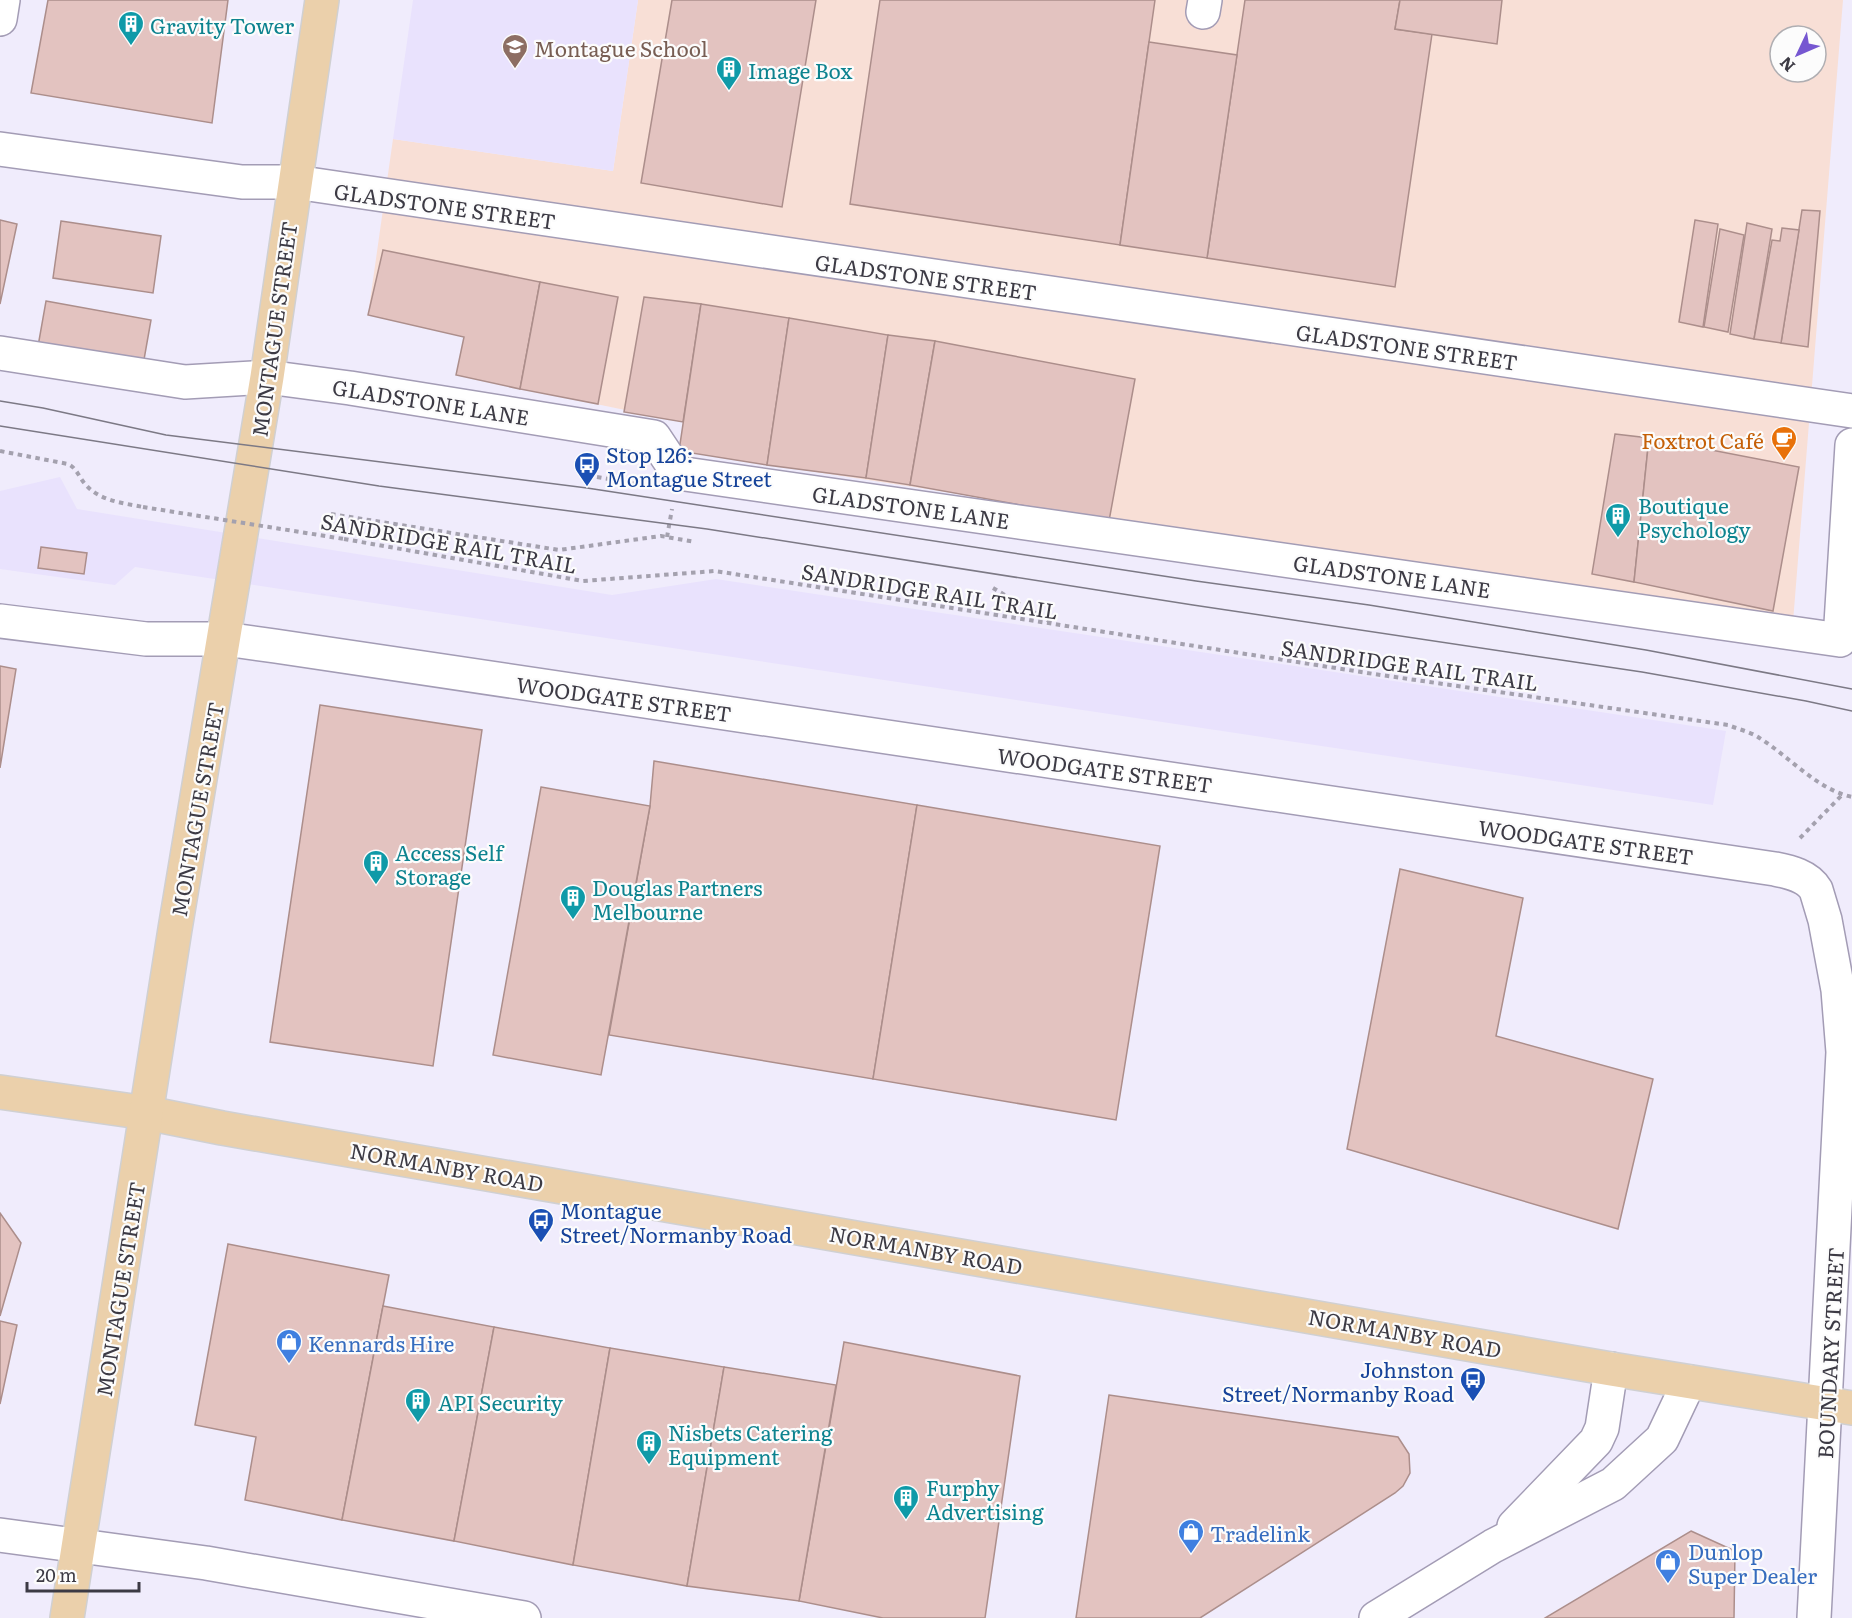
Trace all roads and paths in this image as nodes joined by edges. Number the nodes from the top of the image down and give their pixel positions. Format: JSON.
{"nodes":[{"id":1,"x":3,"y":0,"type":"edge"},
{"id":2,"x":322,"y":0,"type":"edge"},
{"id":3,"x":0,"y":19,"type":"edge"},
{"id":4,"x":0,"y":148,"type":"edge"},
{"id":5,"x":295,"y":182,"type":"junction"},
{"id":6,"x":0,"y":353,"type":"edge"},
{"id":7,"x":267,"y":377,"type":"junction"},
{"id":8,"x":1852,"y":411,"type":"edge"},
{"id":9,"x":1852,"y":445,"type":"edge"},
{"id":10,"x":0,"y":451,"type":"edge"},
{"id":11,"x":597,"y":477,"type":"dead end"},
{"id":12,"x":642,"y":484,"type":"dead end"},
{"id":13,"x":331,"y":514,"type":"dead end"},
{"id":14,"x":695,"y":542,"type":"dead end"},
{"id":15,"x":993,"y":588,"type":"dead end"},
{"id":16,"x":0,"y":621,"type":"edge"},
{"id":17,"x":1055,"y":625,"type":"junction"},
{"id":18,"x":225,"y":639,"type":"junction"},
{"id":19,"x":1842,"y":795,"type":"junction"},
{"id":20,"x":1852,"y":797,"type":"edge"},
{"id":21,"x":1775,"y":869,"type":"junction"},
{"id":22,"x":1848,"y":1053,"type":"edge"},
{"id":23,"x":0,"y":1092,"type":"edge"},
{"id":24,"x":147,"y":1113,"type":"junction"},
{"id":25,"x":1611,"y":1368,"type":"junction"},
{"id":26,"x":1689,"y":1382,"type":"junction"},
{"id":27,"x":1839,"y":1406,"type":"edge"},
{"id":28,"x":0,"y":1535,"type":"edge"},
{"id":29,"x":78,"y":1545,"type":"junction"},
{"id":30,"x":1493,"y":1546,"type":"junction"},
{"id":31,"x":67,"y":1618,"type":"edge"},
{"id":32,"x":524,"y":1618,"type":"edge"},
{"id":33,"x":1376,"y":1618,"type":"edge"},
{"id":34,"x":1814,"y":1618,"type":"edge"}],
"edges":[{"from":1,"to":3,"type":"street"},
{"from":2,"to":5,"type":"main road","name":"MONTAGUE STREET"},
{"from":4,"to":5,"type":"street","name":"GLADSTONE STREET"},
{"from":5,"to":7,"type":"main road","name":"MONTAGUE STREET"},
{"from":5,"to":8,"type":"street","name":"GLADSTONE STREET"},
{"from":6,"to":7,"type":"street","name":"GLADSTONE LANE"},
{"from":7,"to":9,"type":"street","name":"GLADSTONE LANE"},
{"from":7,"to":18,"type":"main road","name":"MONTAGUE STREET"},
{"from":10,"to":17,"type":"path","name":"SANDRIDGE RAIL TRAIL","bridge":true},
{"from":11,"to":12,"type":"path"},
{"from":13,"to":14,"type":"path"},
{"from":15,"to":17,"type":"path"},
{"from":16,"to":18,"type":"street","name":"WOODGATE STREET"},
{"from":17,"to":19,"type":"path","name":"SANDRIDGE RAIL TRAIL"},
{"from":18,"to":21,"type":"street","name":"WOODGATE STREET"},
{"from":18,"to":24,"type":"main road","name":"MONTAGUE STREET"},
{"from":19,"to":20,"type":"path","name":"SANDRIDGE RAIL TRAIL"},
{"from":19,"to":21,"type":"path"},
{"from":21,"to":22,"type":"street","name":"WOODGATE STREET"},
{"from":22,"to":27,"type":"street","name":"BOUNDARY STREET"},
{"from":23,"to":24,"type":"main road","name":"NORMANBY ROAD"},
{"from":24,"to":25,"type":"main road","name":"NORMANBY ROAD"},
{"from":24,"to":29,"type":"main road","name":"MONTAGUE STREET"},
{"from":25,"to":26,"type":"main road","name":"NORMANBY ROAD"},
{"from":25,"to":30,"type":"street"},
{"from":26,"to":27,"type":"main road","name":"NORMANBY ROAD"},
{"from":26,"to":30,"type":"street"},
{"from":27,"to":34,"type":"street","name":"BOUNDARY STREET"},
{"from":28,"to":29,"type":"street"},
{"from":29,"to":31,"type":"main road","name":"MONTAGUE STREET"},
{"from":29,"to":32,"type":"street"},
{"from":30,"to":33,"type":"street"}]}
